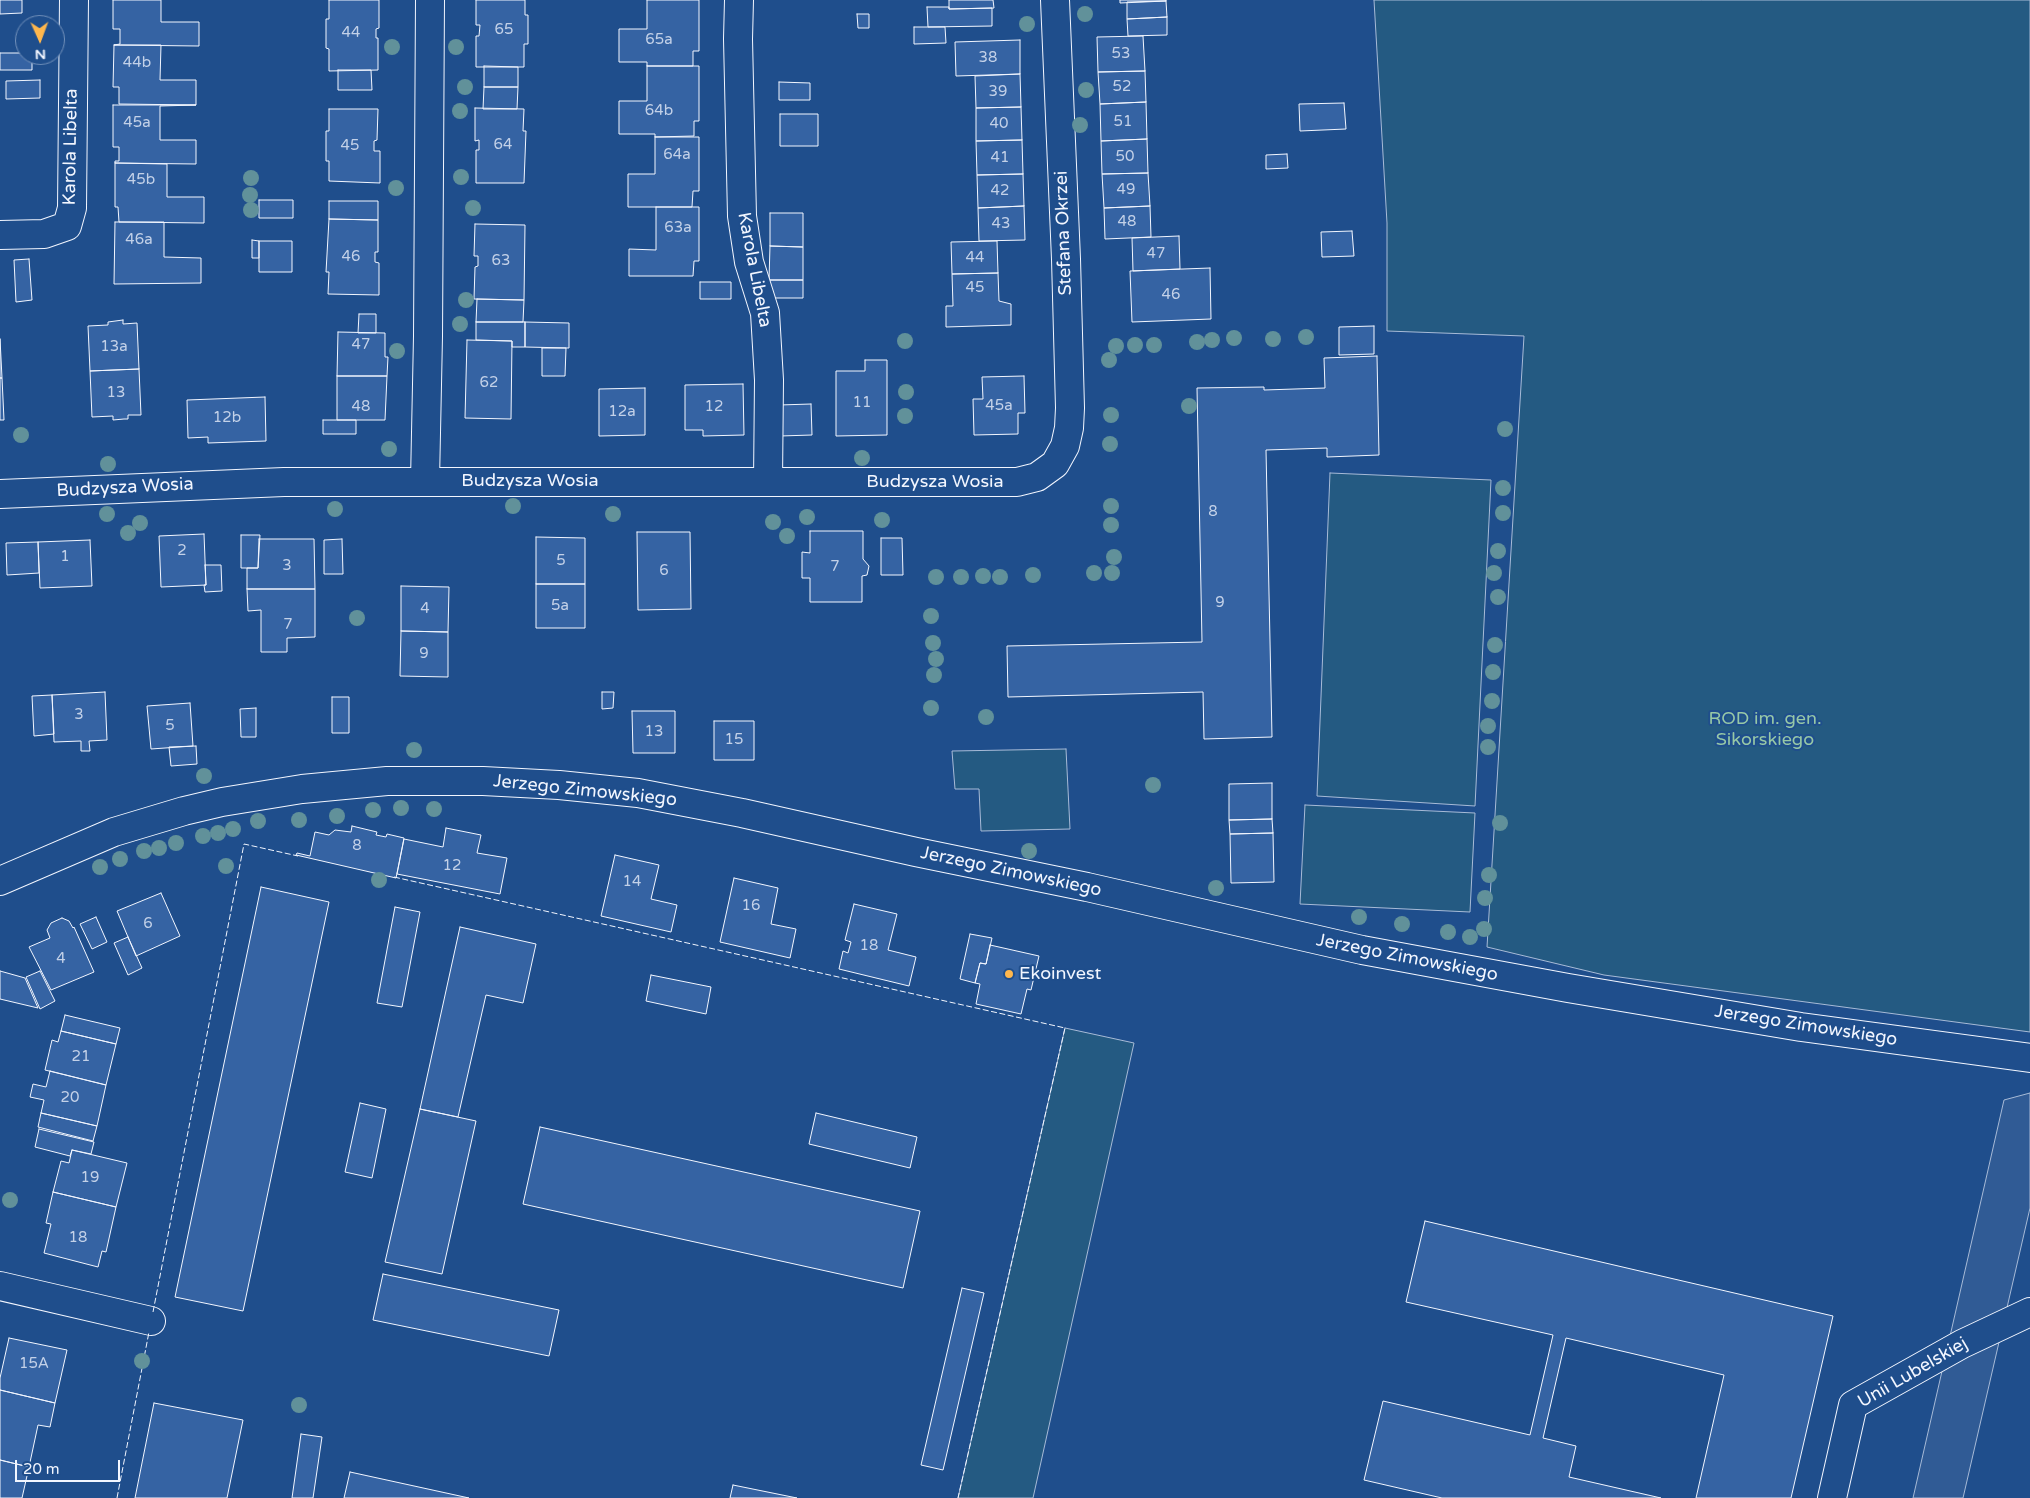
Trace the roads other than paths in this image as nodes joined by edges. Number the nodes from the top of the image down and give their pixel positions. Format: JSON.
{"nodes":[{"id":1,"x":74,"y":0,"type":"edge"},
{"id":2,"x":430,"y":0,"type":"edge"},
{"id":3,"x":739,"y":0,"type":"edge"},
{"id":4,"x":1055,"y":0,"type":"edge"},
{"id":5,"x":0,"y":235,"type":"edge"},
{"id":6,"x":1055,"y":464,"type":"joint"},
{"id":7,"x":425,"y":481,"type":"junction"},
{"id":8,"x":768,"y":481,"type":"junction"},
{"id":9,"x":0,"y":494,"type":"edge"},
{"id":10,"x":0,"y":881,"type":"edge"},
{"id":11,"x":2028,"y":1058,"type":"edge"},
{"id":12,"x":0,"y":1286,"type":"edge"},
{"id":13,"x":2030,"y":1312,"type":"edge"},
{"id":14,"x":151,"y":1321,"type":"dead end"},
{"id":15,"x":1832,"y":1498,"type":"edge"}],
"edges":[{"from":1,"to":5,"type":"street","name":"Karola Libelta"},
{"from":2,"to":7,"type":"street"},
{"from":3,"to":8,"type":"street","name":"Karola Libelta"},
{"from":4,"to":6,"type":"street","name":"Stefana Okrzei"},
{"from":6,"to":8,"type":"street","name":"Budzysza Wosia"},
{"from":7,"to":8,"type":"street","name":"Budzysza Wosia"},
{"from":7,"to":9,"type":"street","name":"Budzysza Wosia"},
{"from":10,"to":11,"type":"street","name":"Jerzego Zimowskiego"},
{"from":12,"to":14,"type":"street"},
{"from":13,"to":15,"type":"street","name":"Unii Lubelskiej"}]}
